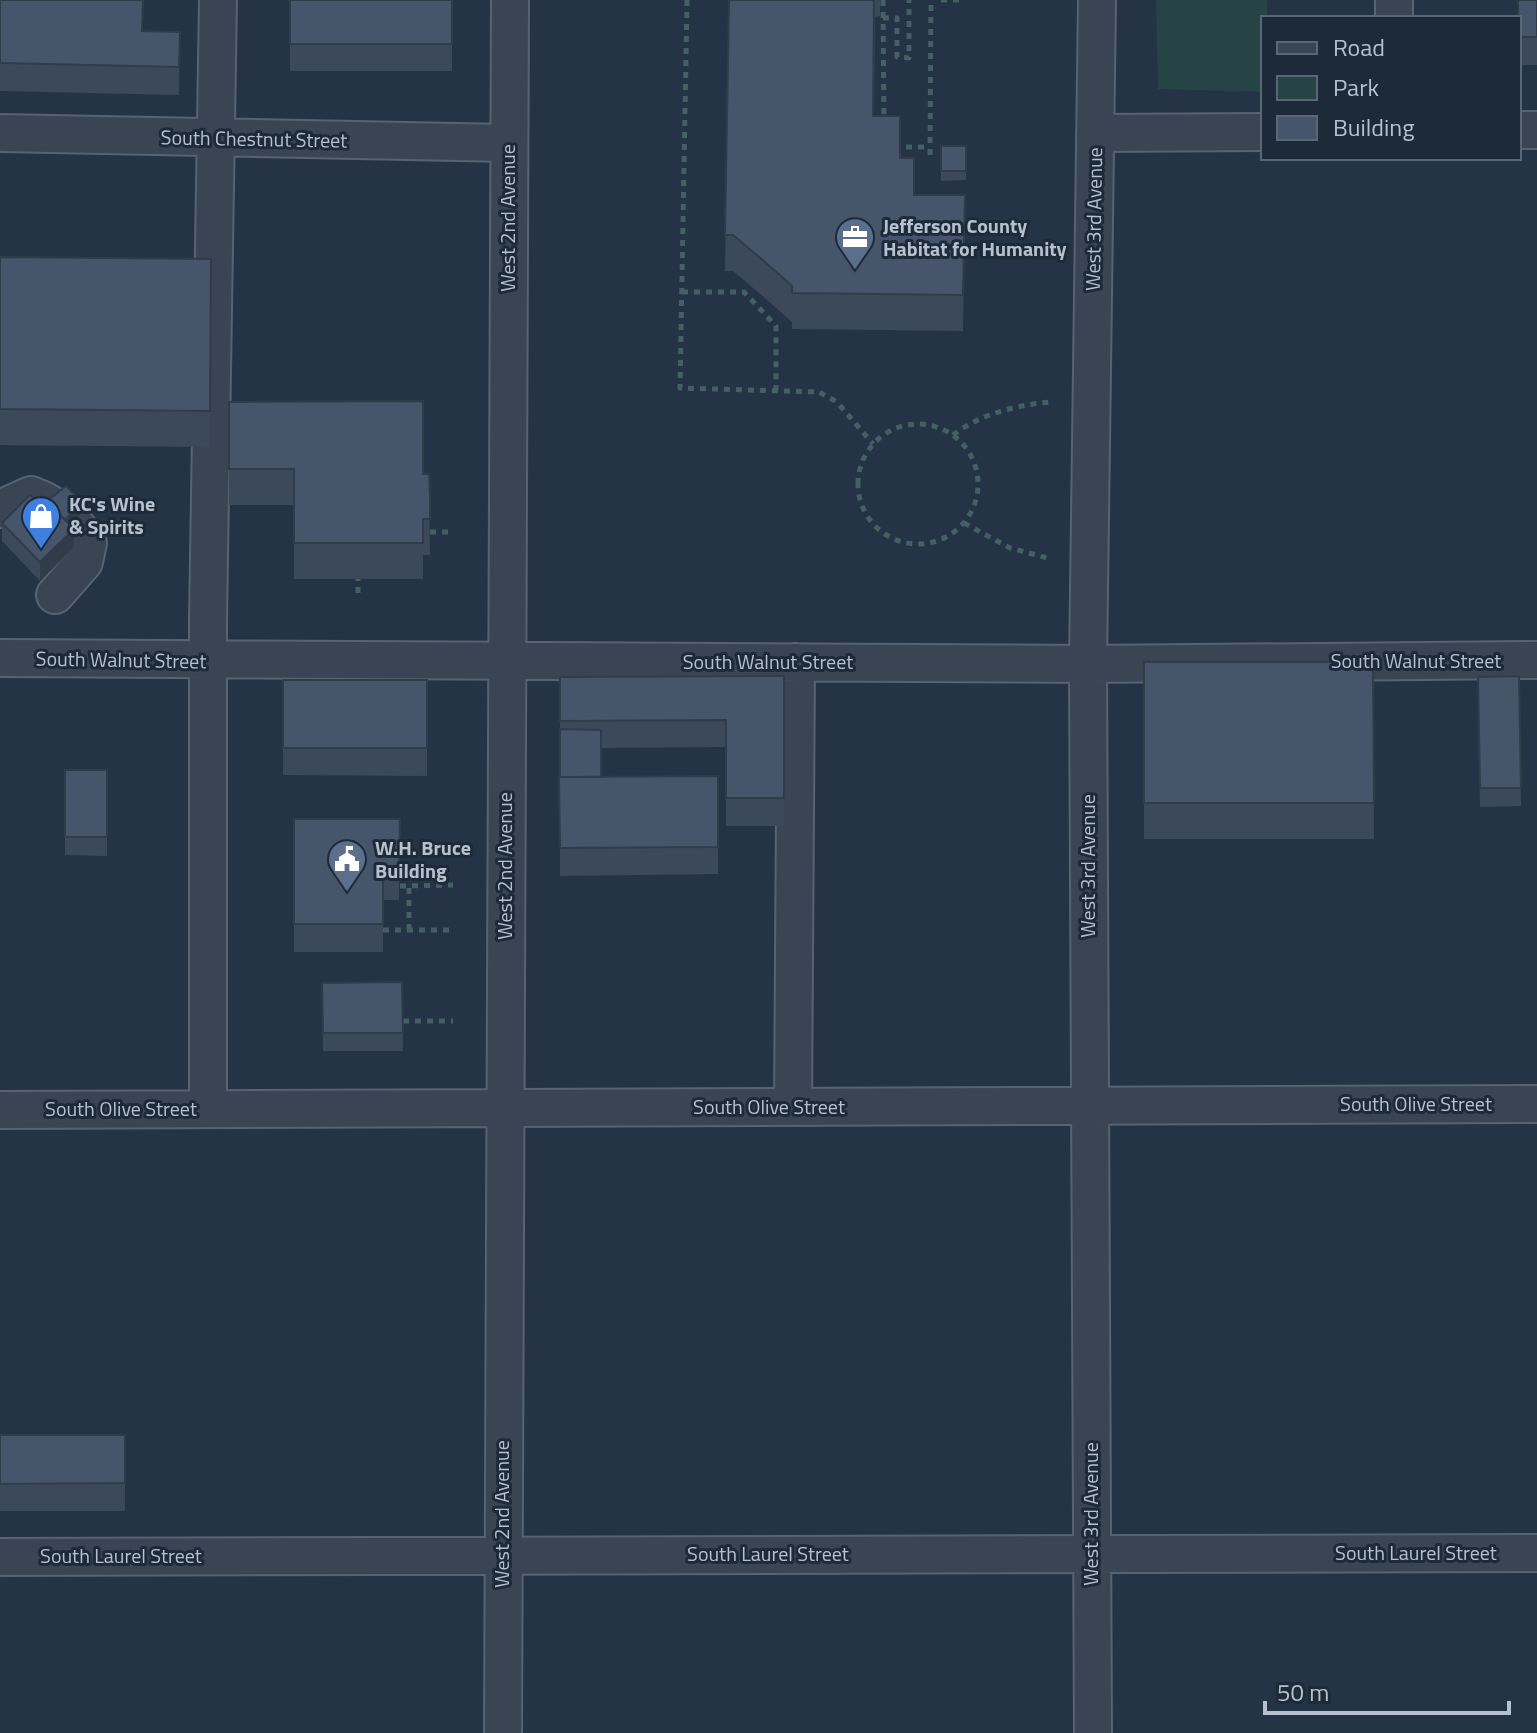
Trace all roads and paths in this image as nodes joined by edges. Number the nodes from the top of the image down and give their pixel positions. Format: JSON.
{"nodes":[{"id":1,"x":218,"y":0,"type":"edge"},
{"id":2,"x":510,"y":0,"type":"edge"},
{"id":3,"x":687,"y":0,"type":"edge"},
{"id":4,"x":883,"y":0,"type":"edge"},
{"id":5,"x":909,"y":0,"type":"edge"},
{"id":6,"x":931,"y":0,"type":"edge"},
{"id":7,"x":941,"y":0,"type":"edge"},
{"id":8,"x":965,"y":0,"type":"edge"},
{"id":9,"x":1097,"y":0,"type":"edge"},
{"id":10,"x":883,"y":18,"type":"junction"},
{"id":11,"x":1261,"y":132,"type":"edge"},
{"id":12,"x":0,"y":133,"type":"edge"},
{"id":13,"x":884,"y":133,"type":"edge"},
{"id":14,"x":1095,"y":133,"type":"junction"},
{"id":15,"x":217,"y":140,"type":"junction"},
{"id":16,"x":508,"y":143,"type":"junction"},
{"id":17,"x":884,"y":147,"type":"edge"},
{"id":18,"x":682,"y":292,"type":"junction"},
{"id":19,"x":765,"y":298,"type":"dead end"},
{"id":20,"x":758,"y":306,"type":"junction"},
{"id":21,"x":776,"y":390,"type":"junction"},
{"id":22,"x":1050,"y":402,"type":"dead end"},
{"id":23,"x":953,"y":435,"type":"junction"},
{"id":24,"x":873,"y":444,"type":"junction"},
{"id":25,"x":0,"y":509,"type":"edge"},
{"id":26,"x":964,"y":523,"type":"junction"},
{"id":27,"x":430,"y":532,"type":"edge"},
{"id":28,"x":449,"y":532,"type":"dead end"},
{"id":29,"x":1048,"y":558,"type":"dead end"},
{"id":30,"x":358,"y":579,"type":"dead end"},
{"id":31,"x":358,"y":593,"type":"dead end"},
{"id":32,"x":55,"y":595,"type":"dead end"},
{"id":33,"x":0,"y":658,"type":"edge"},
{"id":34,"x":506,"y":660,"type":"junction"},
{"id":35,"x":1537,"y":660,"type":"edge"},
{"id":36,"x":208,"y":662,"type":"junction"},
{"id":37,"x":796,"y":662,"type":"junction"},
{"id":38,"x":1088,"y":664,"type":"junction"},
{"id":39,"x":453,"y":885,"type":"dead end"},
{"id":40,"x":400,"y":886,"type":"edge"},
{"id":41,"x":409,"y":886,"type":"junction"},
{"id":42,"x":383,"y":930,"type":"edge"},
{"id":43,"x":409,"y":930,"type":"junction"},
{"id":44,"x":453,"y":930,"type":"dead end"},
{"id":45,"x":403,"y":1021,"type":"edge"},
{"id":46,"x":453,"y":1021,"type":"dead end"},
{"id":47,"x":1537,"y":1104,"type":"edge"},
{"id":48,"x":1088,"y":1106,"type":"junction"},
{"id":49,"x":793,"y":1107,"type":"junction"},
{"id":50,"x":208,"y":1109,"type":"junction"},
{"id":51,"x":503,"y":1109,"type":"junction"},
{"id":52,"x":0,"y":1110,"type":"edge"},
{"id":53,"x":1091,"y":1553,"type":"junction"},
{"id":54,"x":1537,"y":1553,"type":"edge"},
{"id":55,"x":502,"y":1554,"type":"junction"},
{"id":56,"x":0,"y":1557,"type":"edge"},
{"id":57,"x":503,"y":1733,"type":"edge"},
{"id":58,"x":1093,"y":1733,"type":"edge"}],
"edges":[{"from":1,"to":15,"type":"street"},
{"from":2,"to":16,"type":"street","name":"West 2nd Avenue"},
{"from":3,"to":18,"type":"path"},
{"from":4,"to":10,"type":"path"},
{"from":5,"to":10,"type":"path"},
{"from":6,"to":17,"type":"path"},
{"from":7,"to":8,"type":"path"},
{"from":9,"to":14,"type":"street","name":"West 3rd Avenue"},
{"from":10,"to":13,"type":"path"},
{"from":11,"to":14,"type":"street"},
{"from":12,"to":15,"type":"street","name":"South Chestnut Street"},
{"from":14,"to":38,"type":"street","name":"West 3rd Avenue"},
{"from":15,"to":16,"type":"street","name":"South Chestnut Street"},
{"from":15,"to":36,"type":"street"},
{"from":16,"to":34,"type":"street","name":"West 2nd Avenue"},
{"from":18,"to":20,"type":"path"},
{"from":18,"to":21,"type":"path"},
{"from":19,"to":20,"type":"path"},
{"from":20,"to":21,"type":"path"},
{"from":21,"to":24,"type":"path"},
{"from":22,"to":23,"type":"path"},
{"from":23,"to":24,"type":"path"},
{"from":23,"to":26,"type":"path"},
{"from":24,"to":26,"type":"path"},
{"from":25,"to":32,"type":"street"},
{"from":26,"to":29,"type":"path"},
{"from":27,"to":28,"type":"path"},
{"from":30,"to":31,"type":"path"},
{"from":33,"to":36,"type":"street","name":"South Walnut Street"},
{"from":34,"to":36,"type":"street","name":"South Walnut Street"},
{"from":34,"to":37,"type":"street","name":"South Walnut Street"},
{"from":34,"to":51,"type":"street","name":"West 2nd Avenue"},
{"from":35,"to":38,"type":"street","name":"South Walnut Street"},
{"from":36,"to":50,"type":"street"},
{"from":37,"to":38,"type":"street","name":"South Walnut Street"},
{"from":37,"to":49,"type":"street"},
{"from":38,"to":48,"type":"street","name":"West 3rd Avenue"},
{"from":39,"to":41,"type":"path"},
{"from":40,"to":41,"type":"path"},
{"from":41,"to":43,"type":"path"},
{"from":42,"to":43,"type":"path"},
{"from":43,"to":44,"type":"path"},
{"from":45,"to":46,"type":"path"},
{"from":47,"to":48,"type":"street","name":"South Olive Street"},
{"from":48,"to":49,"type":"street","name":"South Olive Street"},
{"from":48,"to":53,"type":"street","name":"West 3rd Avenue"},
{"from":49,"to":51,"type":"street","name":"South Olive Street"},
{"from":50,"to":51,"type":"street","name":"South Olive Street"},
{"from":50,"to":52,"type":"street","name":"South Olive Street"},
{"from":51,"to":55,"type":"street","name":"West 2nd Avenue"},
{"from":53,"to":54,"type":"street","name":"South Laurel Street"},
{"from":53,"to":55,"type":"street","name":"South Laurel Street"},
{"from":53,"to":58,"type":"street","name":"West 3rd Avenue"},
{"from":55,"to":56,"type":"street","name":"South Laurel Street"},
{"from":55,"to":57,"type":"street","name":"West 2nd Avenue"}]}
